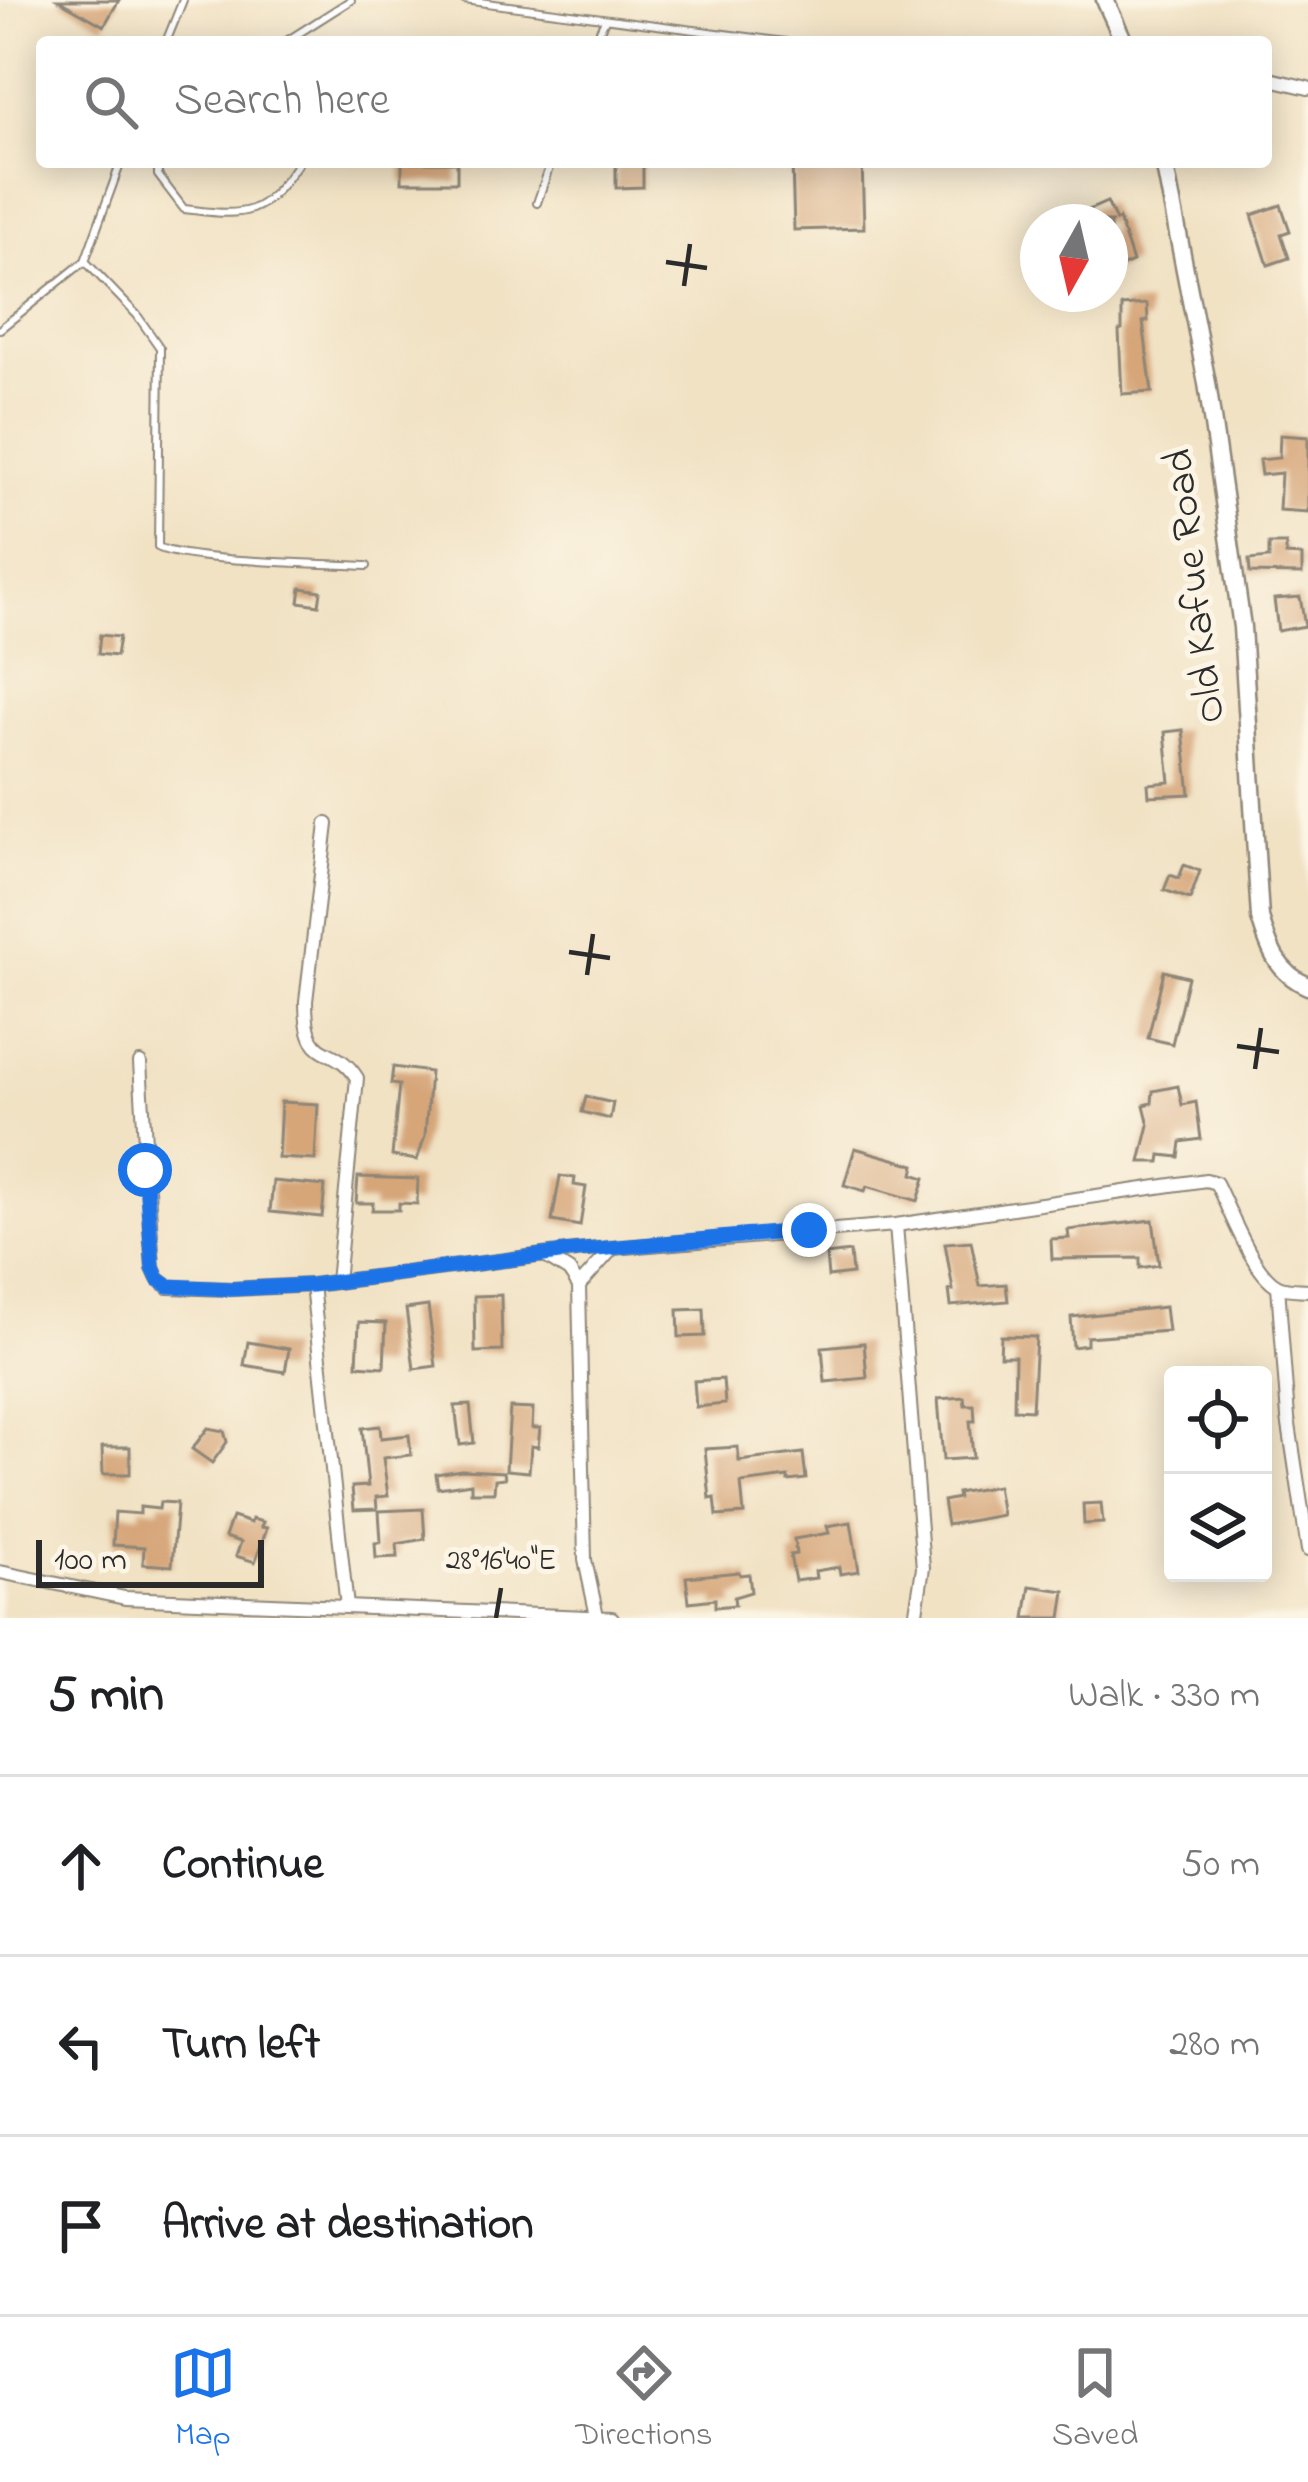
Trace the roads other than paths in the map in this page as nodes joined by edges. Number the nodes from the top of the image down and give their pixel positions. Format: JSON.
{"nodes":[{"id":1,"x":183,"y":0,"type":"edge"},
{"id":2,"x":351,"y":0,"type":"edge"},
{"id":3,"x":464,"y":0,"type":"edge"},
{"id":4,"x":529,"y":0,"type":"edge"},
{"id":5,"x":1105,"y":0,"type":"edge"},
{"id":6,"x":538,"y":11,"type":"junction"},
{"id":7,"x":605,"y":20,"type":"junction"},
{"id":8,"x":168,"y":36,"type":"edge"},
{"id":9,"x":294,"y":36,"type":"edge"},
{"id":10,"x":597,"y":36,"type":"edge"},
{"id":11,"x":737,"y":36,"type":"edge"},
{"id":12,"x":1121,"y":36,"type":"edge"},
{"id":13,"x":1272,"y":79,"type":"edge"},
{"id":14,"x":1308,"y":88,"type":"edge"},
{"id":15,"x":119,"y":168,"type":"edge"},
{"id":16,"x":158,"y":168,"type":"edge"},
{"id":17,"x":294,"y":168,"type":"edge"},
{"id":18,"x":549,"y":168,"type":"edge"},
{"id":19,"x":1165,"y":168,"type":"edge"},
{"id":20,"x":537,"y":203,"type":"dead end"},
{"id":21,"x":85,"y":261,"type":"junction"},
{"id":22,"x":0,"y":329,"type":"edge"},
{"id":23,"x":367,"y":566,"type":"dead end"},
{"id":24,"x":327,"y":824,"type":"dead end"},
{"id":25,"x":1308,"y":986,"type":"edge"},
{"id":26,"x":140,"y":1063,"type":"dead end"},
{"id":27,"x":896,"y":1225,"type":"junction"},
{"id":28,"x":612,"y":1249,"type":"junction"},
{"id":29,"x":543,"y":1255,"type":"junction"},
{"id":30,"x":337,"y":1282,"type":"junction"},
{"id":31,"x":312,"y":1285,"type":"junction"},
{"id":32,"x":579,"y":1286,"type":"junction"},
{"id":33,"x":1278,"y":1286,"type":"junction"},
{"id":34,"x":1308,"y":1290,"type":"edge"},
{"id":35,"x":1308,"y":1550,"type":"edge"},
{"id":36,"x":0,"y":1572,"type":"edge"},
{"id":37,"x":347,"y":1606,"type":"junction"},
{"id":38,"x":597,"y":1616,"type":"edge"},
{"id":39,"x":612,"y":1618,"type":"edge"},
{"id":40,"x":915,"y":1618,"type":"edge"}],
"edges":[{"from":1,"to":8,"type":"lane"},
{"from":2,"to":9,"type":"lane"},
{"from":3,"to":6,"type":"lane"},
{"from":4,"to":6,"type":"lane"},
{"from":5,"to":12,"type":"street"},
{"from":6,"to":7,"type":"lane"},
{"from":7,"to":10,"type":"lane"},
{"from":7,"to":11,"type":"lane"},
{"from":13,"to":14,"type":"street"},
{"from":15,"to":21,"type":"lane"},
{"from":16,"to":17,"type":"lane"},
{"from":18,"to":20,"type":"lane"},
{"from":19,"to":25,"type":"street","name":"Old Kafue Road"},
{"from":21,"to":22,"type":"lane"},
{"from":21,"to":23,"type":"lane"},
{"from":24,"to":30,"type":"street"},
{"from":26,"to":31,"type":"street"},
{"from":27,"to":28,"type":"street"},
{"from":27,"to":33,"type":"street"},
{"from":27,"to":40,"type":"street"},
{"from":28,"to":29,"type":"street"},
{"from":28,"to":32,"type":"street"},
{"from":29,"to":30,"type":"street"},
{"from":29,"to":32,"type":"street"},
{"from":30,"to":31,"type":"street"},
{"from":31,"to":37,"type":"street"},
{"from":32,"to":38,"type":"street"},
{"from":33,"to":34,"type":"street"},
{"from":33,"to":35,"type":"street"},
{"from":36,"to":37,"type":"street"},
{"from":37,"to":38,"type":"street"},
{"from":38,"to":39,"type":"street"}]}
